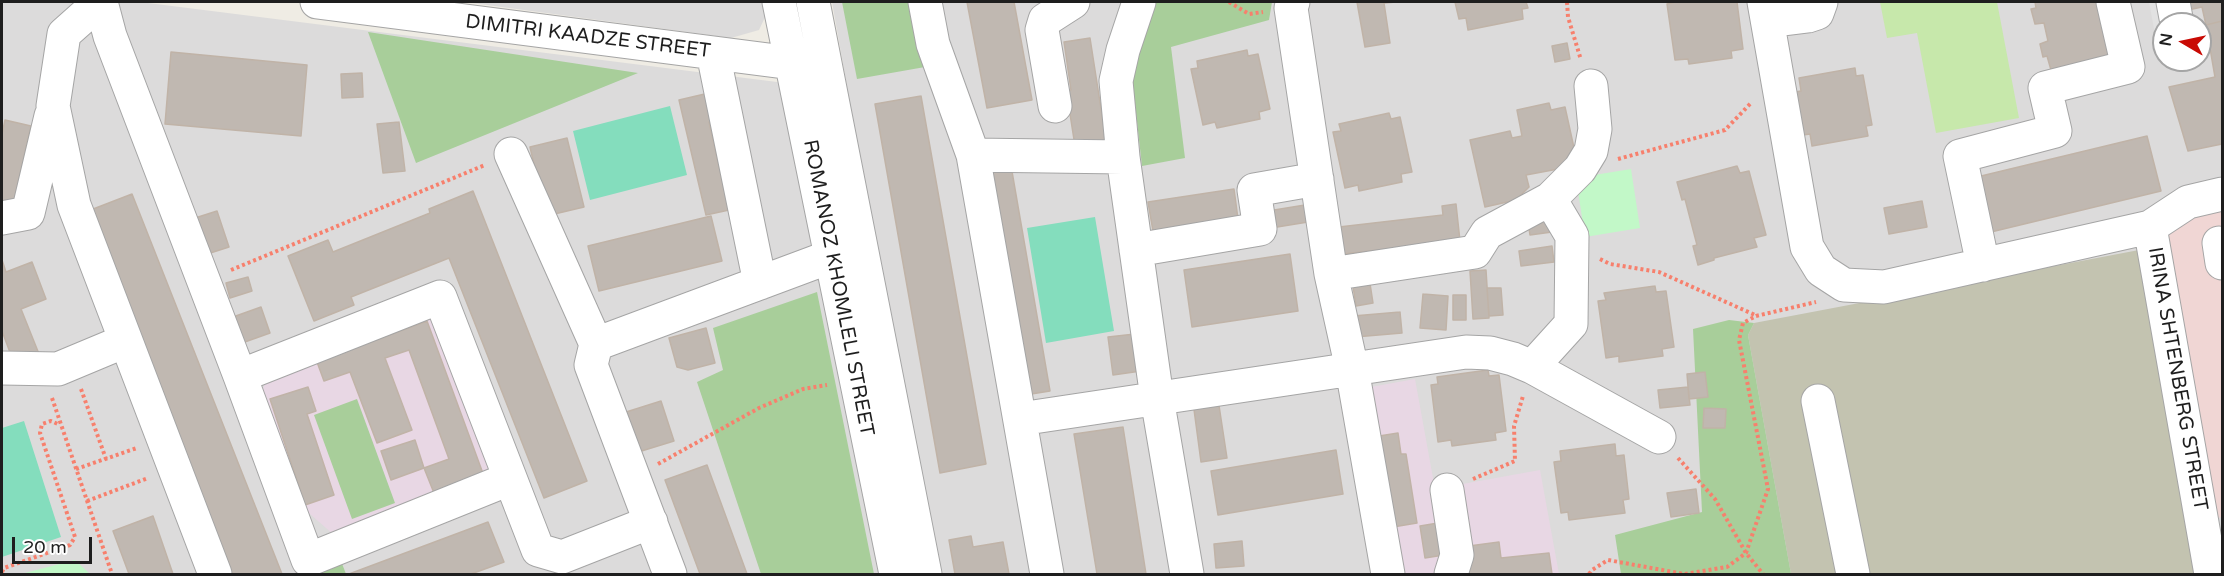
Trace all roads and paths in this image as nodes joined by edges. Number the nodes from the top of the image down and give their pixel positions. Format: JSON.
{"nodes":[{"id":1,"x":101,"y":2,"type":"edge"},
{"id":2,"x":317,"y":2,"type":"edge"},
{"id":3,"x":780,"y":2,"type":"edge"},
{"id":4,"x":813,"y":2,"type":"edge"},
{"id":5,"x":925,"y":2,"type":"edge"},
{"id":6,"x":1073,"y":2,"type":"edge"},
{"id":7,"x":1139,"y":2,"type":"edge"},
{"id":8,"x":1293,"y":2,"type":"edge"},
{"id":9,"x":1567,"y":2,"type":"edge"},
{"id":10,"x":1821,"y":2,"type":"edge"},
{"id":11,"x":2113,"y":2,"type":"edge"},
{"id":12,"x":459,"y":11,"type":"edge"},
{"id":13,"x":1766,"y":11,"type":"edge"},
{"id":14,"x":713,"y":53,"type":"junction"},
{"id":15,"x":808,"y":61,"type":"junction"},
{"id":16,"x":1591,"y":86,"type":"joint"},
{"id":17,"x":1781,"y":92,"type":"junction"},
{"id":18,"x":53,"y":105,"type":"junction"},
{"id":19,"x":1055,"y":106,"type":"dead end"},
{"id":20,"x":511,"y":154,"type":"joint"},
{"id":21,"x":973,"y":156,"type":"junction"},
{"id":22,"x":1123,"y":157,"type":"junction"},
{"id":23,"x":1580,"y":169,"type":"junction"},
{"id":24,"x":1317,"y":179,"type":"junction"},
{"id":25,"x":2223,"y":194,"type":"edge"},
{"id":26,"x":1550,"y":199,"type":"junction"},
{"id":27,"x":2,"y":218,"type":"edge"},
{"id":28,"x":2150,"y":227,"type":"junction"},
{"id":29,"x":1572,"y":236,"type":"junction"},
{"id":30,"x":1136,"y":250,"type":"junction"},
{"id":31,"x":832,"y":256,"type":"junction"},
{"id":32,"x":1983,"y":265,"type":"junction"},
{"id":33,"x":1331,"y":274,"type":"junction"},
{"id":34,"x":204,"y":281,"type":"junction"},
{"id":35,"x":760,"y":283,"type":"junction"},
{"id":36,"x":1844,"y":285,"type":"junction"},
{"id":37,"x":1756,"y":316,"type":"junction"},
{"id":38,"x":125,"y":341,"type":"junction"},
{"id":39,"x":596,"y":344,"type":"junction"},
{"id":40,"x":1532,"y":367,"type":"junction"},
{"id":41,"x":2,"y":368,"type":"edge"},
{"id":42,"x":1352,"y":369,"type":"junction"},
{"id":43,"x":240,"y":376,"type":"junction"},
{"id":44,"x":856,"y":378,"type":"junction"},
{"id":45,"x":81,"y":388,"type":"dead end"},
{"id":46,"x":1157,"y":398,"type":"junction"},
{"id":47,"x":1818,"y":401,"type":"dead end"},
{"id":48,"x":1020,"y":419,"type":"junction"},
{"id":49,"x":1659,"y":437,"type":"joint"},
{"id":50,"x":147,"y":444,"type":"dead end"},
{"id":51,"x":106,"y":459,"type":"junction"},
{"id":52,"x":76,"y":470,"type":"junction"},
{"id":53,"x":159,"y":474,"type":"dead end"},
{"id":54,"x":634,"y":478,"type":"junction"},
{"id":55,"x":509,"y":479,"type":"junction"},
{"id":56,"x":1447,"y":490,"type":"joint"},
{"id":57,"x":87,"y":501,"type":"junction"},
{"id":58,"x":2211,"y":504,"type":"edge"},
{"id":59,"x":651,"y":522,"type":"junction"},
{"id":60,"x":1746,"y":553,"type":"junction"},
{"id":61,"x":2,"y":572,"type":"edge"},
{"id":62,"x":1378,"y":573,"type":"edge"},
{"id":63,"x":112,"y":574,"type":"edge"},
{"id":64,"x":215,"y":574,"type":"edge"},
{"id":65,"x":670,"y":574,"type":"edge"},
{"id":66,"x":896,"y":574,"type":"edge"},
{"id":67,"x":925,"y":574,"type":"edge"},
{"id":68,"x":1047,"y":574,"type":"edge"},
{"id":69,"x":1187,"y":574,"type":"edge"},
{"id":70,"x":1451,"y":574,"type":"edge"},
{"id":71,"x":1589,"y":574,"type":"edge"},
{"id":72,"x":1764,"y":574,"type":"edge"},
{"id":73,"x":1853,"y":574,"type":"edge"},
{"id":74,"x":2211,"y":574,"type":"edge"}],
"edges":[{"from":1,"to":18,"type":"street"},
{"from":1,"to":34,"type":"street"},
{"from":2,"to":12,"type":"street","name":"DIMITRI KAADZE STREET"},
{"from":3,"to":15,"type":"street","name":"ROMANOZ KHOMLELI STREET"},
{"from":4,"to":15,"type":"street","name":"ROMANOZ KHOMLELI STREET"},
{"from":5,"to":21,"type":"street"},
{"from":6,"to":19,"type":"street"},
{"from":7,"to":22,"type":"street"},
{"from":8,"to":24,"type":"street"},
{"from":9,"to":16,"type":"path"},
{"from":10,"to":13,"type":"street"},
{"from":11,"to":32,"type":"street"},
{"from":12,"to":14,"type":"street","name":"DIMITRI KAADZE STREET"},
{"from":13,"to":17,"type":"street"},
{"from":14,"to":15,"type":"street","name":"DIMITRI KAADZE STREET"},
{"from":14,"to":35,"type":"street"},
{"from":15,"to":31,"type":"street","name":"ROMANOZ KHOMLELI STREET"},
{"from":15,"to":67,"type":"street","name":"ROMANOZ KHOMLELI STREET"},
{"from":16,"to":23,"type":"street"},
{"from":17,"to":23,"type":"path"},
{"from":17,"to":36,"type":"street"},
{"from":18,"to":27,"type":"street"},
{"from":18,"to":38,"type":"street"},
{"from":20,"to":34,"type":"path"},
{"from":20,"to":39,"type":"street"},
{"from":21,"to":22,"type":"street"},
{"from":21,"to":48,"type":"street"},
{"from":22,"to":30,"type":"street"},
{"from":23,"to":26,"type":"street"},
{"from":24,"to":30,"type":"street"},
{"from":24,"to":33,"type":"street"},
{"from":25,"to":28,"type":"street","name":"IRINA SHTENBERG STREET"},
{"from":26,"to":29,"type":"street"},
{"from":26,"to":33,"type":"street"},
{"from":28,"to":32,"type":"street"},
{"from":28,"to":58,"type":"street","name":"IRINA SHTENBERG STREET"},
{"from":29,"to":37,"type":"path"},
{"from":29,"to":40,"type":"street"},
{"from":30,"to":46,"type":"street"},
{"from":31,"to":35,"type":"street"},
{"from":31,"to":44,"type":"street","name":"ROMANOZ KHOMLELI STREET"},
{"from":32,"to":36,"type":"street"},
{"from":33,"to":42,"type":"street"},
{"from":34,"to":43,"type":"street"},
{"from":35,"to":39,"type":"street"},
{"from":36,"to":37,"type":"path"},
{"from":37,"to":60,"type":"path"},
{"from":38,"to":41,"type":"street"},
{"from":38,"to":64,"type":"street"},
{"from":39,"to":54,"type":"street"},
{"from":40,"to":42,"type":"street"},
{"from":40,"to":49,"type":"street"},
{"from":40,"to":56,"type":"path"},
{"from":42,"to":46,"type":"street"},
{"from":42,"to":62,"type":"street"},
{"from":43,"to":55,"type":"street"},
{"from":43,"to":55,"type":"street"},
{"from":44,"to":54,"type":"path"},
{"from":44,"to":66,"type":"street","name":"ROMANOZ KHOMLELI STREET"},
{"from":45,"to":51,"type":"path"},
{"from":46,"to":48,"type":"street"},
{"from":46,"to":69,"type":"street"},
{"from":47,"to":73,"type":"street"},
{"from":48,"to":68,"type":"street"},
{"from":49,"to":60,"type":"path"},
{"from":50,"to":51,"type":"path"},
{"from":51,"to":52,"type":"path"},
{"from":52,"to":57,"type":"path"},
{"from":52,"to":61,"type":"path"},
{"from":53,"to":57,"type":"path"},
{"from":54,"to":59,"type":"street"},
{"from":55,"to":59,"type":"street"},
{"from":56,"to":70,"type":"street"},
{"from":57,"to":63,"type":"path"},
{"from":58,"to":74,"type":"street","name":"IRINA SHTENBERG STREET"},
{"from":59,"to":65,"type":"street"},
{"from":60,"to":71,"type":"path"},
{"from":60,"to":72,"type":"path"}]}
